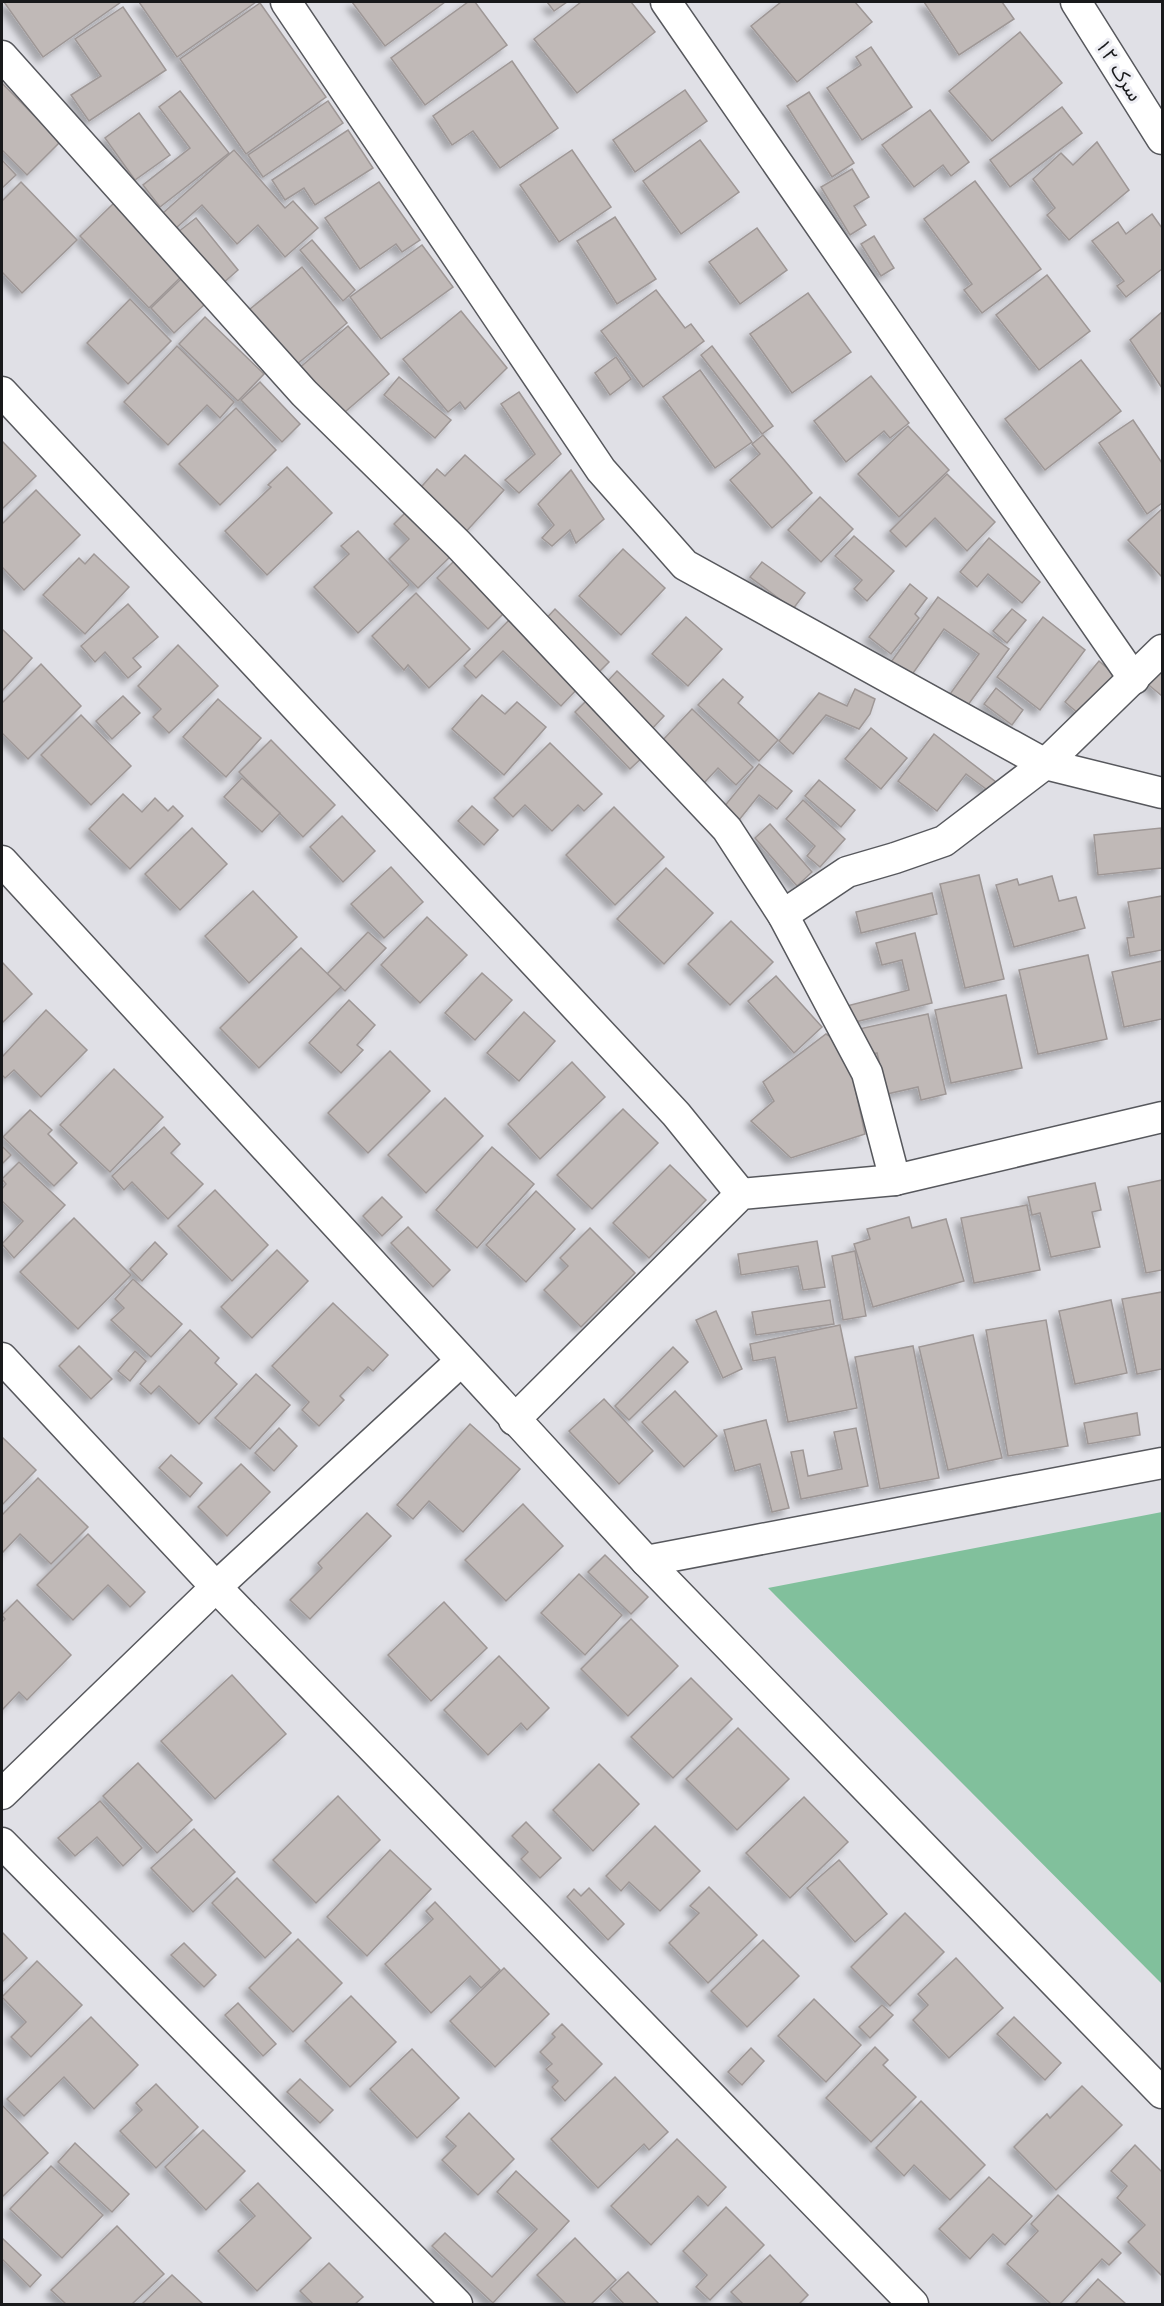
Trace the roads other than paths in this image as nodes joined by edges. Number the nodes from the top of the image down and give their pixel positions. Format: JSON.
{"nodes":[{"id":1,"x":286,"y":2,"type":"edge"},
{"id":2,"x":666,"y":2,"type":"edge"},
{"id":3,"x":1076,"y":2,"type":"edge"},
{"id":4,"x":2,"y":56,"type":"edge"},
{"id":5,"x":1162,"y":140,"type":"edge"},
{"id":6,"x":2,"y":392,"type":"edge"},
{"id":7,"x":1162,"y":650,"type":"edge"},
{"id":8,"x":1134,"y":679,"type":"junction"},
{"id":9,"x":1046,"y":764,"type":"junction"},
{"id":10,"x":1162,"y":793,"type":"edge"},
{"id":11,"x":2,"y":861,"type":"edge"},
{"id":12,"x":783,"y":915,"type":"junction"},
{"id":13,"x":1162,"y":1118,"type":"edge"},
{"id":14,"x":895,"y":1180,"type":"junction"},
{"id":15,"x":741,"y":1194,"type":"junction"},
{"id":16,"x":2,"y":1358,"type":"edge"},
{"id":17,"x":461,"y":1360,"type":"junction"},
{"id":18,"x":514,"y":1420,"type":"junction"},
{"id":19,"x":1162,"y":1463,"type":"edge"},
{"id":20,"x":646,"y":1561,"type":"junction"},
{"id":21,"x":216,"y":1587,"type":"junction"},
{"id":22,"x":2,"y":1794,"type":"edge"},
{"id":23,"x":2,"y":1843,"type":"edge"},
{"id":24,"x":1162,"y":2093,"type":"edge"},
{"id":25,"x":457,"y":2304,"type":"edge"},
{"id":26,"x":913,"y":2304,"type":"edge"}],
"edges":[{"from":1,"to":9,"type":"street"},
{"from":2,"to":8,"type":"street"},
{"from":3,"to":5,"type":"street","name":"سرک ۱۲"},
{"from":4,"to":12,"type":"street"},
{"from":6,"to":15,"type":"street"},
{"from":7,"to":8,"type":"street"},
{"from":8,"to":9,"type":"street"},
{"from":9,"to":10,"type":"street"},
{"from":9,"to":12,"type":"street"},
{"from":11,"to":17,"type":"street"},
{"from":12,"to":14,"type":"street"},
{"from":13,"to":14,"type":"street"},
{"from":14,"to":15,"type":"street"},
{"from":15,"to":18,"type":"street"},
{"from":16,"to":21,"type":"street"},
{"from":17,"to":18,"type":"street"},
{"from":17,"to":21,"type":"street"},
{"from":18,"to":20,"type":"street"},
{"from":19,"to":20,"type":"street"},
{"from":20,"to":24,"type":"street"},
{"from":21,"to":22,"type":"street"},
{"from":21,"to":26,"type":"street"},
{"from":23,"to":25,"type":"street"}]}
